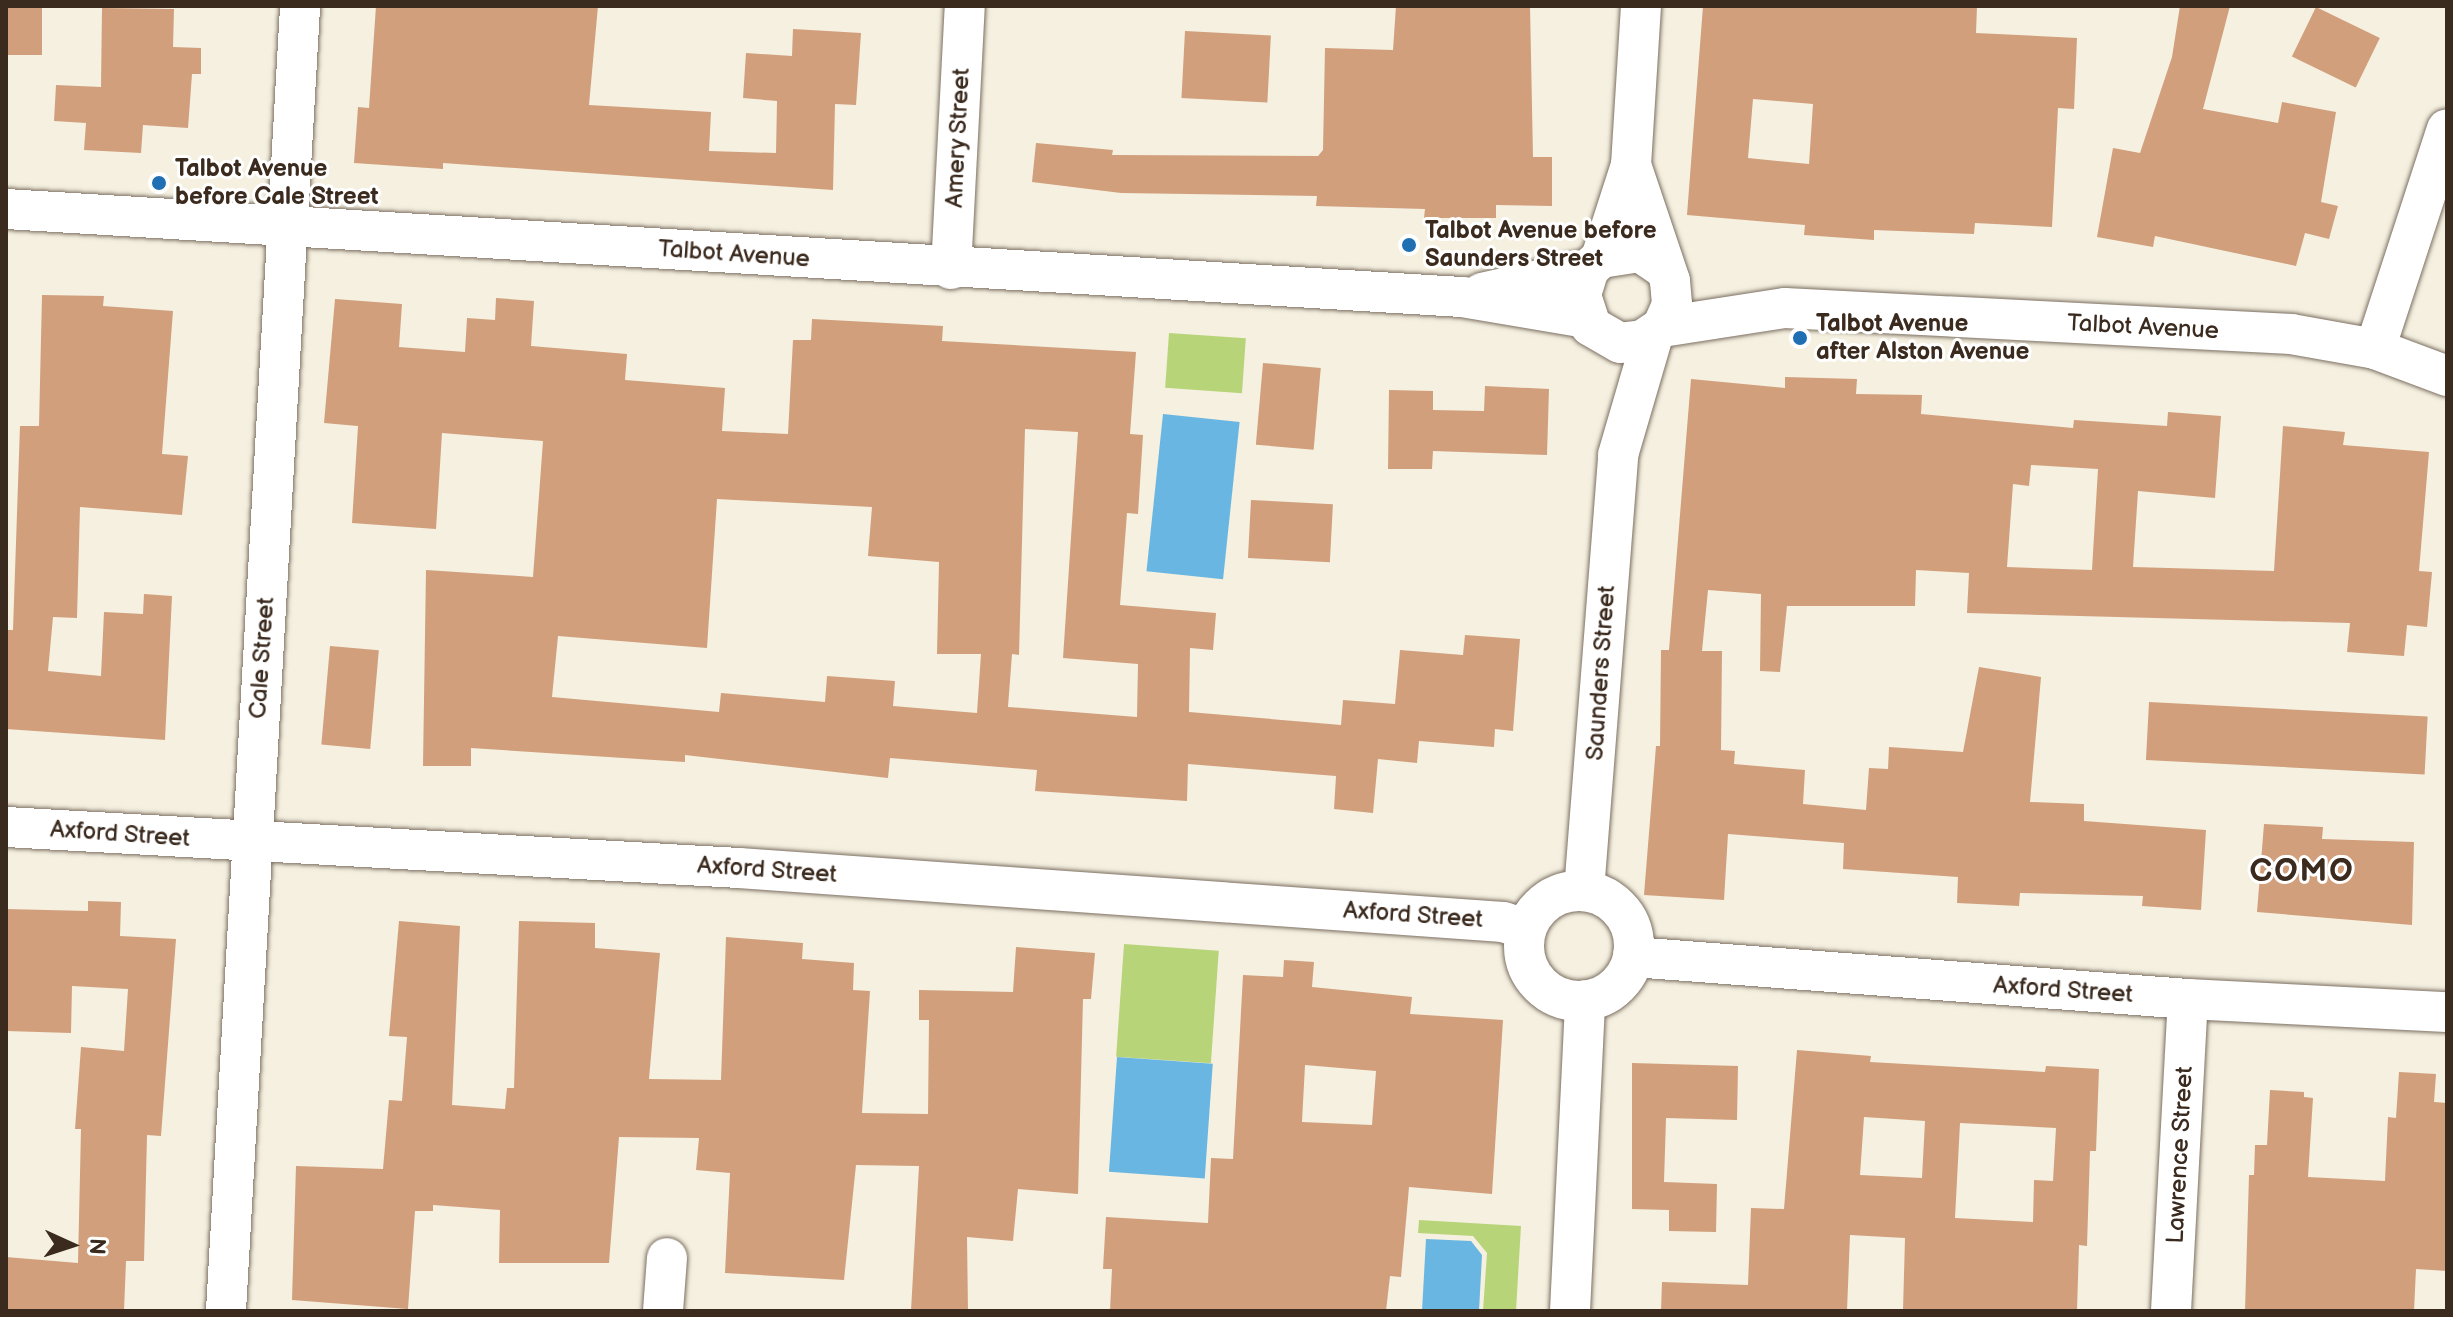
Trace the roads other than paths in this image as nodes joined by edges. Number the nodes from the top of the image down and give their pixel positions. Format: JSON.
{"nodes":[{"id":1,"x":300,"y":6,"type":"edge"},
{"id":2,"x":965,"y":6,"type":"edge"},
{"id":3,"x":1641,"y":6,"type":"edge"},
{"id":4,"x":2447,"y":129,"type":"edge"},
{"id":5,"x":1631,"y":165,"type":"junction"},
{"id":6,"x":6,"y":209,"type":"edge"},
{"id":7,"x":288,"y":223,"type":"junction"},
{"id":8,"x":1595,"y":263,"type":"junction"},
{"id":9,"x":951,"y":269,"type":"junction"},
{"id":10,"x":1666,"y":274,"type":"junction"},
{"id":11,"x":1462,"y":297,"type":"junction"},
{"id":12,"x":1785,"y":308,"type":"junction"},
{"id":13,"x":1593,"y":326,"type":"junction"},
{"id":14,"x":1657,"y":331,"type":"junction"},
{"id":15,"x":2375,"y":349,"type":"junction"},
{"id":16,"x":2447,"y":376,"type":"edge"},
{"id":17,"x":1618,"y":455,"type":"junction"},
{"id":18,"x":6,"y":827,"type":"edge"},
{"id":19,"x":253,"y":842,"type":"junction"},
{"id":20,"x":1584,"y":891,"type":"junction"},
{"id":21,"x":1526,"y":929,"type":"junction"},
{"id":22,"x":1633,"y":957,"type":"junction"},
{"id":23,"x":2188,"y":999,"type":"junction"},
{"id":24,"x":1585,"y":1000,"type":"junction"},
{"id":25,"x":2447,"y":1012,"type":"edge"},
{"id":26,"x":667,"y":1258,"type":"dead end"},
{"id":27,"x":226,"y":1311,"type":"edge"},
{"id":28,"x":663,"y":1311,"type":"edge"},
{"id":29,"x":1570,"y":1311,"type":"edge"},
{"id":30,"x":2171,"y":1311,"type":"edge"}],
"edges":[{"from":1,"to":7,"type":"street","name":"Cale Street"},
{"from":2,"to":9,"type":"street","name":"Amery Street"},
{"from":3,"to":5,"type":"street"},
{"from":4,"to":15,"type":"street"},
{"from":5,"to":8,"type":"street"},
{"from":5,"to":10,"type":"street"},
{"from":6,"to":7,"type":"street","name":"Talbot Avenue"},
{"from":7,"to":9,"type":"street","name":"Talbot Avenue"},
{"from":7,"to":19,"type":"street","name":"Cale Street"},
{"from":8,"to":10,"type":"street"},
{"from":8,"to":11,"type":"street","name":"Talbot Avenue"},
{"from":8,"to":13,"type":"street"},
{"from":9,"to":11,"type":"street","name":"Talbot Avenue"},
{"from":10,"to":12,"type":"street","name":"Talbot Avenue"},
{"from":10,"to":14,"type":"street"},
{"from":11,"to":13,"type":"street","name":"Talbot Avenue"},
{"from":12,"to":14,"type":"street","name":"Talbot Avenue"},
{"from":12,"to":15,"type":"street","name":"Talbot Avenue"},
{"from":13,"to":14,"type":"street"},
{"from":13,"to":17,"type":"street","name":"Saunders Street"},
{"from":14,"to":17,"type":"street","name":"Saunders Street"},
{"from":15,"to":16,"type":"street","name":"Talbot Avenue"},
{"from":17,"to":20,"type":"street","name":"Saunders Street"},
{"from":18,"to":19,"type":"street","name":"Axford Street"},
{"from":19,"to":21,"type":"street","name":"Axford Street"},
{"from":19,"to":27,"type":"street","name":"Cale Street"},
{"from":20,"to":21,"type":"street"},
{"from":20,"to":22,"type":"street"},
{"from":21,"to":24,"type":"street"},
{"from":22,"to":23,"type":"street","name":"Axford Street"},
{"from":22,"to":24,"type":"street"},
{"from":23,"to":25,"type":"street","name":"Axford Street"},
{"from":23,"to":30,"type":"street","name":"Lawrence Street"},
{"from":24,"to":29,"type":"street"},
{"from":26,"to":28,"type":"street"}]}
